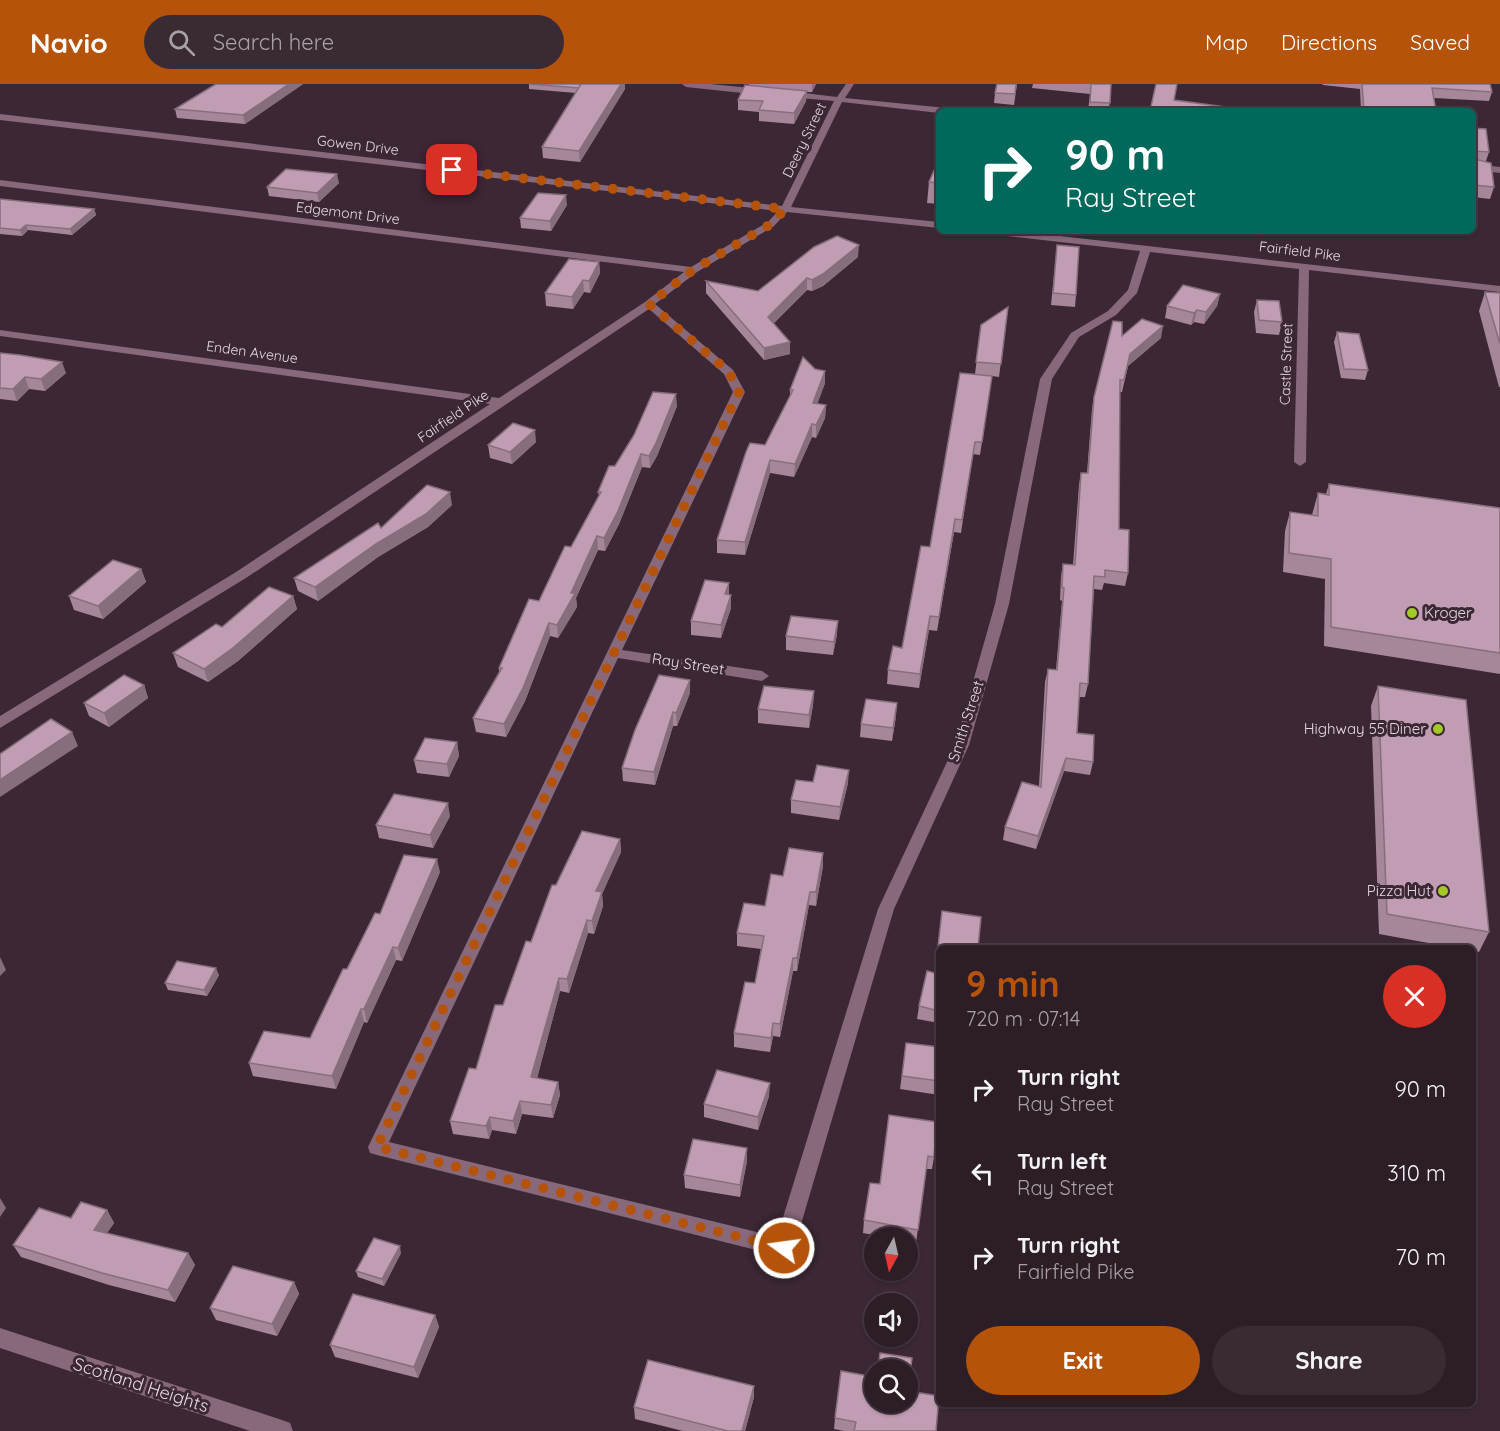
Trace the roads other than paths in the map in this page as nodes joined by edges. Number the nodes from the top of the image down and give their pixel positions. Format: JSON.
{"nodes":[{"id":1,"x":686,"y":84,"type":"edge"},
{"id":2,"x":850,"y":84,"type":"edge"},
{"id":3,"x":769,"y":92,"type":"edge"},
{"id":4,"x":780,"y":94,"type":"edge"},
{"id":5,"x":839,"y":100,"type":"junction"},
{"id":6,"x":936,"y":110,"type":"edge"},
{"id":7,"x":0,"y":117,"type":"edge"},
{"id":8,"x":1476,"y":167,"type":"edge"},
{"id":9,"x":1500,"y":170,"type":"edge"},
{"id":10,"x":0,"y":183,"type":"edge"},
{"id":11,"x":785,"y":209,"type":"junction"},
{"id":12,"x":936,"y":225,"type":"edge"},
{"id":13,"x":1015,"y":234,"type":"edge"},
{"id":14,"x":1146,"y":249,"type":"junction"},
{"id":15,"x":1304,"y":267,"type":"junction"},
{"id":16,"x":693,"y":270,"type":"junction"},
{"id":17,"x":1500,"y":289,"type":"edge"},
{"id":18,"x":649,"y":304,"type":"junction"},
{"id":19,"x":0,"y":333,"type":"edge"},
{"id":20,"x":501,"y":402,"type":"junction"},
{"id":21,"x":1300,"y":462,"type":"dead end"},
{"id":22,"x":615,"y":653,"type":"junction"},
{"id":23,"x":762,"y":676,"type":"dead end"},
{"id":24,"x":0,"y":723,"type":"edge"},
{"id":25,"x":0,"y":1338,"type":"edge"},
{"id":26,"x":282,"y":1431,"type":"edge"}],
"edges":[{"from":1,"to":3,"type":"street"},
{"from":2,"to":5,"type":"street","name":"Deery Street"},
{"from":4,"to":5,"type":"street"},
{"from":5,"to":6,"type":"street"},
{"from":5,"to":11,"type":"street","name":"Deery Street"},
{"from":7,"to":11,"type":"street","name":"Gowen Drive"},
{"from":8,"to":9,"type":"street"},
{"from":10,"to":16,"type":"street","name":"Edgemont Drive"},
{"from":11,"to":12,"type":"street"},
{"from":11,"to":16,"type":"street","name":"Fairfield Pike"},
{"from":13,"to":14,"type":"street","name":"Fairfield Pike"},
{"from":14,"to":15,"type":"street","name":"Fairfield Pike"},
{"from":14,"to":22,"type":"street","name":"Smith Street"},
{"from":15,"to":17,"type":"street","name":"Fairfield Pike"},
{"from":15,"to":21,"type":"street","name":"Castle Street"},
{"from":16,"to":18,"type":"street","name":"Fairfield Pike"},
{"from":18,"to":20,"type":"street","name":"Fairfield Pike"},
{"from":18,"to":22,"type":"street"},
{"from":19,"to":20,"type":"street","name":"Enden Avenue"},
{"from":20,"to":24,"type":"street","name":"Fairfield Pike"},
{"from":22,"to":23,"type":"street","name":"Ray Street"},
{"from":25,"to":26,"type":"street","name":"Scotland Heights"}]}
